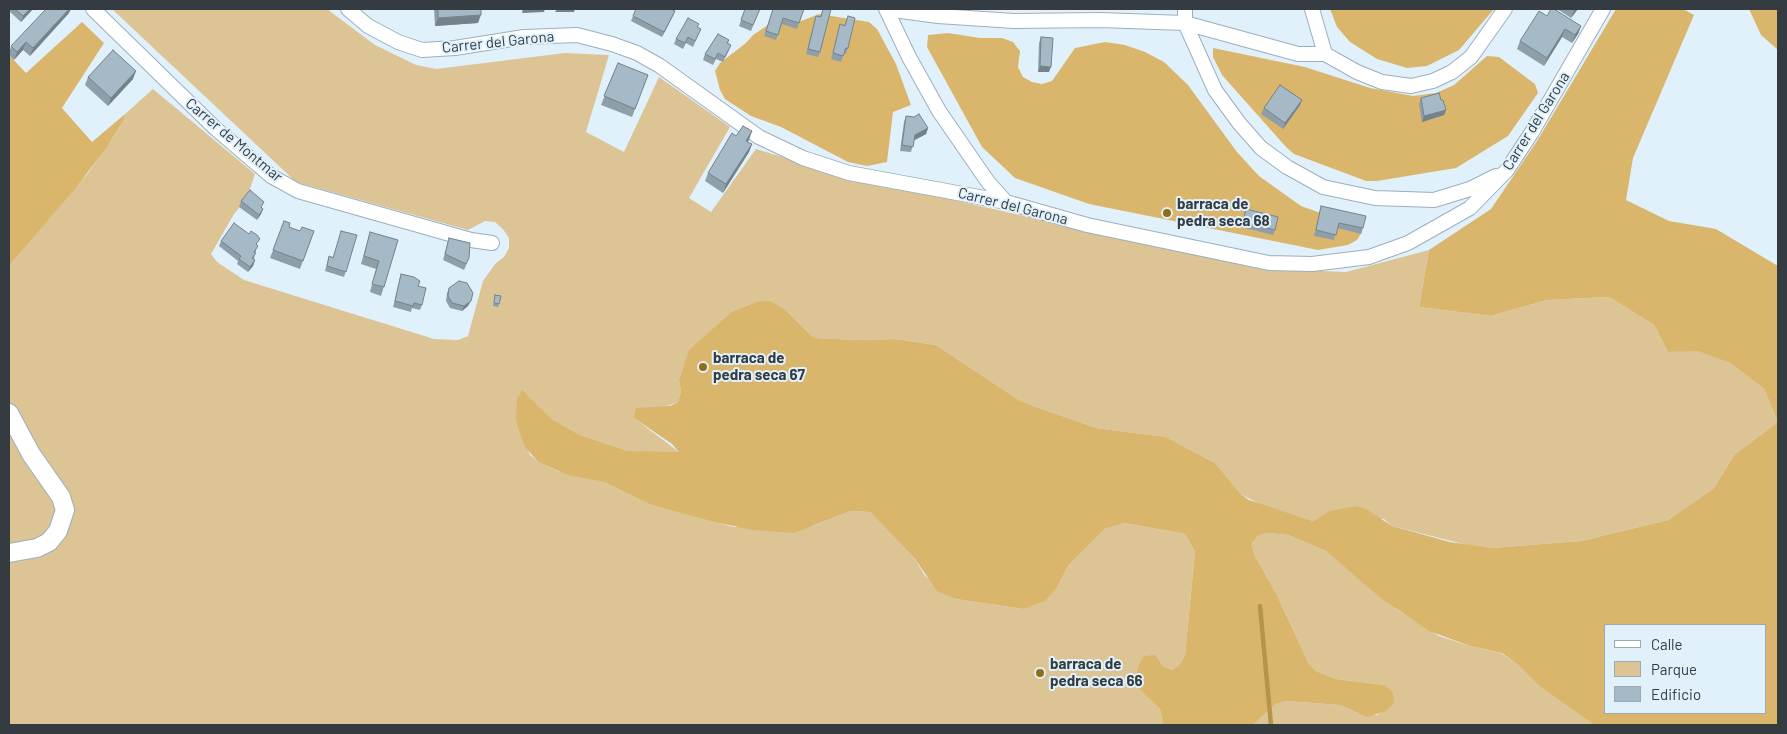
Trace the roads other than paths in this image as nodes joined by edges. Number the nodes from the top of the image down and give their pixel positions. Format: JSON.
{"nodes":[{"id":1,"x":93,"y":9,"type":"edge"},
{"id":2,"x":348,"y":9,"type":"edge"},
{"id":3,"x":886,"y":9,"type":"edge"},
{"id":4,"x":1185,"y":9,"type":"edge"},
{"id":5,"x":1312,"y":9,"type":"edge"},
{"id":6,"x":1506,"y":9,"type":"edge"},
{"id":7,"x":1603,"y":9,"type":"edge"},
{"id":8,"x":1185,"y":23,"type":"junction"},
{"id":9,"x":1325,"y":54,"type":"junction"},
{"id":10,"x":1507,"y":170,"type":"junction"},
{"id":11,"x":1006,"y":202,"type":"junction"},
{"id":12,"x":492,"y":243,"type":"dead end"},
{"id":13,"x":9,"y":413,"type":"edge"},
{"id":14,"x":9,"y":553,"type":"edge"}],
"edges":[{"from":1,"to":12,"type":"street","name":"Carrer de Montmar"},
{"from":2,"to":11,"type":"street","name":"Carrer del Garona"},
{"from":3,"to":8,"type":"street"},
{"from":3,"to":11,"type":"street"},
{"from":4,"to":8,"type":"street"},
{"from":5,"to":9,"type":"street"},
{"from":6,"to":9,"type":"street"},
{"from":7,"to":10,"type":"street","name":"Carrer del Garona"},
{"from":8,"to":9,"type":"street"},
{"from":8,"to":10,"type":"street"},
{"from":10,"to":11,"type":"street","name":"Carrer del Garona"},
{"from":13,"to":14,"type":"street"}]}
